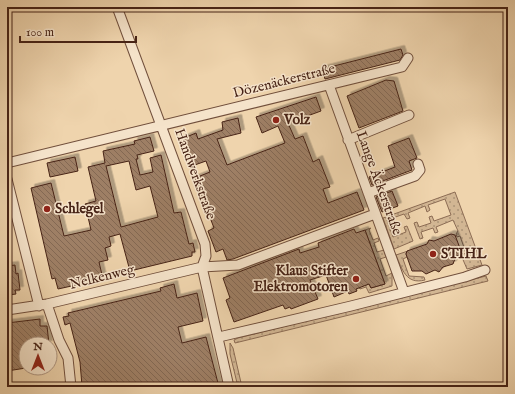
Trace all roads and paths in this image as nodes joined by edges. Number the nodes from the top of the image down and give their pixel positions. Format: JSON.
{"nodes":[{"id":1,"x":118,"y":7,"type":"edge"},
{"id":2,"x":408,"y":58,"type":"dead end"},
{"id":3,"x":328,"y":85,"type":"junction"},
{"id":4,"x":409,"y":115,"type":"dead end"},
{"id":5,"x":162,"y":125,"type":"junction"},
{"id":6,"x":348,"y":140,"type":"junction"},
{"id":7,"x":7,"y":163,"type":"edge"},
{"id":8,"x":418,"y":164,"type":"dead end"},
{"id":9,"x":7,"y":178,"type":"edge"},
{"id":10,"x":368,"y":193,"type":"junction"},
{"id":11,"x":375,"y":214,"type":"junction"},
{"id":12,"x":202,"y":267,"type":"junction"},
{"id":13,"x":485,"y":270,"type":"dead end"},
{"id":14,"x":404,"y":292,"type":"junction"},
{"id":15,"x":43,"y":305,"type":"junction"},
{"id":16,"x":7,"y":310,"type":"edge"},
{"id":17,"x":219,"y":337,"type":"junction"},
{"id":18,"x":71,"y":387,"type":"edge"},
{"id":19,"x":229,"y":387,"type":"edge"}],
"edges":[{"from":1,"to":5,"type":"street"},
{"from":2,"to":3,"type":"street","name":"Dözenäckerstraße"},
{"from":3,"to":5,"type":"street","name":"Dözenäckerstraße"},
{"from":3,"to":6,"type":"street","name":"Lange Äckerstraße"},
{"from":4,"to":6,"type":"street"},
{"from":5,"to":7,"type":"street","name":"Handwerkstraße"},
{"from":5,"to":12,"type":"street","name":"Handwerkstraße"},
{"from":6,"to":10,"type":"street","name":"Lange Äckerstraße"},
{"from":8,"to":10,"type":"street"},
{"from":9,"to":15,"type":"street"},
{"from":10,"to":11,"type":"street","name":"Lange Äckerstraße"},
{"from":11,"to":12,"type":"street","name":"Nelkenweg"},
{"from":11,"to":14,"type":"street","name":"Lange Äckerstraße"},
{"from":12,"to":15,"type":"street","name":"Nelkenweg"},
{"from":12,"to":17,"type":"street","name":"Handwerkstraße"},
{"from":13,"to":14,"type":"street"},
{"from":14,"to":17,"type":"street"},
{"from":15,"to":16,"type":"street","name":"Nelkenweg"},
{"from":15,"to":18,"type":"street"},
{"from":17,"to":19,"type":"street","name":"Handwerkstraße"}]}
